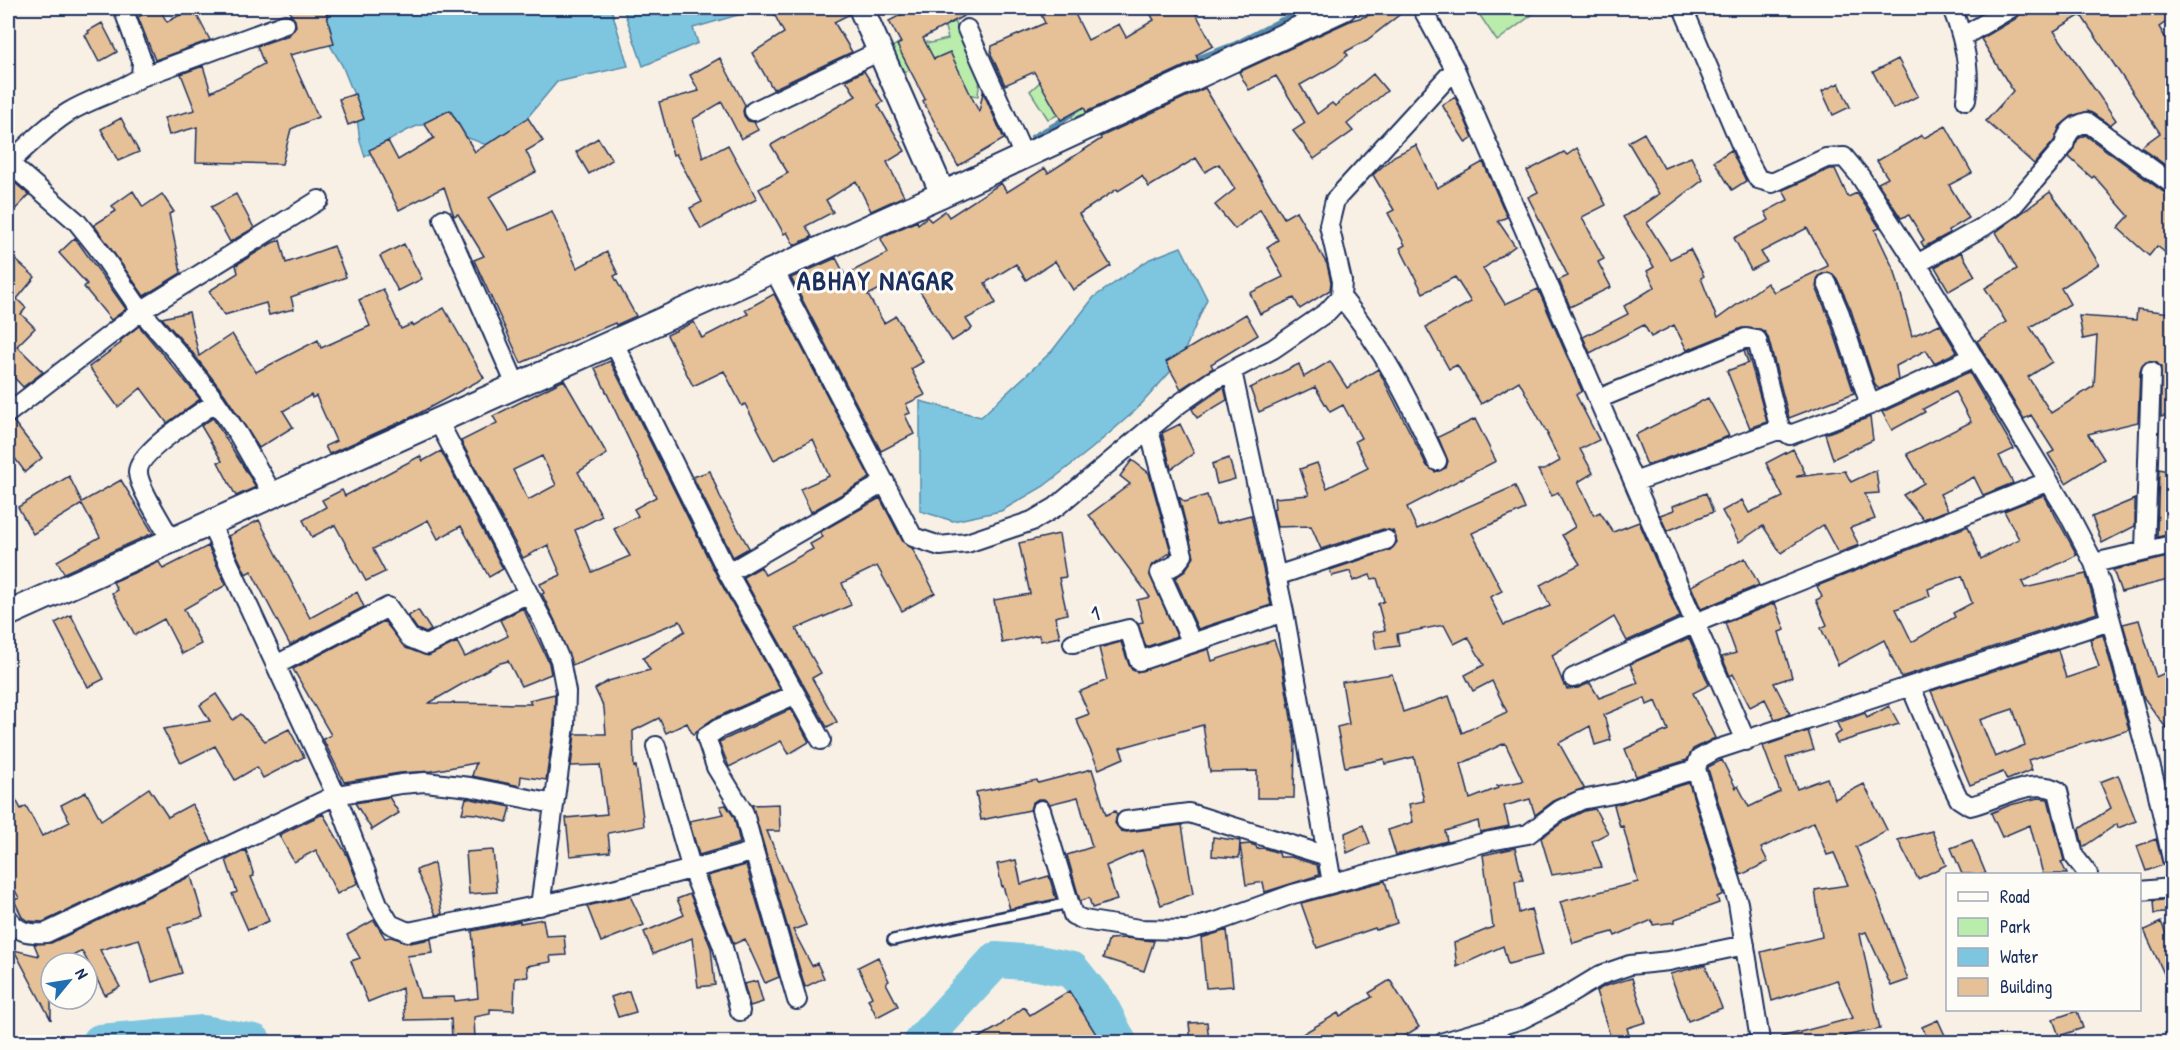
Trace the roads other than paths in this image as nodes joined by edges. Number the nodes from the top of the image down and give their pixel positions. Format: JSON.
{"nodes":[{"id":1,"x":123,"y":8,"type":"edge"},
{"id":2,"x":861,"y":8,"type":"edge"},
{"id":3,"x":1344,"y":8,"type":"edge"},
{"id":4,"x":1422,"y":8,"type":"edge"},
{"id":5,"x":1683,"y":8,"type":"edge"},
{"id":6,"x":1952,"y":8,"type":"edge"},
{"id":7,"x":2011,"y":8,"type":"edge"},
{"id":8,"x":285,"y":24,"type":"dead end"},
{"id":9,"x":967,"y":29,"type":"dead end"},
{"id":10,"x":1962,"y":37,"type":"junction"},
{"id":11,"x":880,"y":51,"type":"junction"},
{"id":12,"x":1455,"y":69,"type":"junction"},
{"id":13,"x":141,"y":77,"type":"junction"},
{"id":14,"x":1966,"y":100,"type":"dead end"},
{"id":15,"x":754,"y":111,"type":"dead end"},
{"id":16,"x":1024,"y":156,"type":"junction"},
{"id":17,"x":8,"y":163,"type":"edge"},
{"id":18,"x":2172,"y":183,"type":"edge"},
{"id":19,"x":943,"y":194,"type":"junction"},
{"id":20,"x":319,"y":200,"type":"dead end"},
{"id":21,"x":443,"y":219,"type":"dead end"},
{"id":22,"x":1917,"y":264,"type":"junction"},
{"id":23,"x":774,"y":270,"type":"junction"},
{"id":24,"x":1827,"y":283,"type":"dead end"},
{"id":25,"x":1341,"y":297,"type":"junction"},
{"id":26,"x":141,"y":311,"type":"junction"},
{"id":27,"x":613,"y":341,"type":"junction"},
{"id":28,"x":1974,"y":357,"type":"junction"},
{"id":29,"x":1232,"y":372,"type":"junction"},
{"id":30,"x":2151,"y":372,"type":"dead end"},
{"id":31,"x":516,"y":386,"type":"junction"},
{"id":32,"x":1598,"y":399,"type":"junction"},
{"id":33,"x":216,"y":402,"type":"junction"},
{"id":34,"x":1870,"y":405,"type":"junction"},
{"id":35,"x":8,"y":412,"type":"edge"},
{"id":36,"x":438,"y":421,"type":"junction"},
{"id":37,"x":1781,"y":429,"type":"junction"},
{"id":38,"x":1149,"y":430,"type":"junction"},
{"id":39,"x":1437,"y":461,"type":"dead end"},
{"id":40,"x":2049,"y":481,"type":"junction"},
{"id":41,"x":885,"y":482,"type":"junction"},
{"id":42,"x":1634,"y":482,"type":"junction"},
{"id":43,"x":273,"y":495,"type":"junction"},
{"id":44,"x":210,"y":523,"type":"junction"},
{"id":45,"x":171,"y":540,"type":"junction"},
{"id":46,"x":1386,"y":540,"type":"dead end"},
{"id":47,"x":2172,"y":544,"type":"edge"},
{"id":48,"x":2145,"y":550,"type":"junction"},
{"id":49,"x":2094,"y":563,"type":"junction"},
{"id":50,"x":728,"y":573,"type":"junction"},
{"id":51,"x":1276,"y":576,"type":"junction"},
{"id":52,"x":528,"y":593,"type":"junction"},
{"id":53,"x":1284,"y":612,"type":"junction"},
{"id":54,"x":8,"y":614,"type":"edge"},
{"id":55,"x":2110,"y":621,"type":"junction"},
{"id":56,"x":1695,"y":623,"type":"junction"},
{"id":57,"x":1073,"y":643,"type":"dead end"},
{"id":58,"x":1192,"y":643,"type":"junction"},
{"id":59,"x":276,"y":665,"type":"junction"},
{"id":60,"x":1573,"y":678,"type":"dead end"},
{"id":61,"x":1911,"y":687,"type":"junction"},
{"id":62,"x":794,"y":694,"type":"junction"},
{"id":63,"x":820,"y":740,"type":"dead end"},
{"id":64,"x":1746,"y":741,"type":"junction"},
{"id":65,"x":656,"y":746,"type":"dead end"},
{"id":66,"x":1696,"y":770,"type":"junction"},
{"id":67,"x":336,"y":795,"type":"junction"},
{"id":68,"x":554,"y":804,"type":"junction"},
{"id":69,"x":1041,"y":810,"type":"dead end"},
{"id":70,"x":1126,"y":820,"type":"dead end"},
{"id":71,"x":753,"y":851,"type":"junction"},
{"id":72,"x":1327,"y":856,"type":"junction"},
{"id":73,"x":2172,"y":859,"type":"edge"},
{"id":74,"x":692,"y":870,"type":"junction"},
{"id":75,"x":2087,"y":873,"type":"edge"},
{"id":76,"x":1332,"y":883,"type":"junction"},
{"id":77,"x":2172,"y":888,"type":"edge"},
{"id":78,"x":2141,"y":891,"type":"edge"},
{"id":79,"x":1069,"y":903,"type":"junction"},
{"id":80,"x":540,"y":906,"type":"junction"},
{"id":81,"x":8,"y":918,"type":"edge"},
{"id":82,"x":893,"y":940,"type":"dead end"},
{"id":83,"x":1744,"y":945,"type":"junction"},
{"id":84,"x":797,"y":1000,"type":"dead end"},
{"id":85,"x":740,"y":1011,"type":"dead end"},
{"id":86,"x":1444,"y":1042,"type":"edge"},
{"id":87,"x":1759,"y":1042,"type":"edge"}],
"edges":[{"from":1,"to":13,"type":"street"},
{"from":2,"to":11,"type":"street"},
{"from":3,"to":16,"type":"street"},
{"from":4,"to":12,"type":"street"},
{"from":5,"to":22,"type":"street"},
{"from":6,"to":10,"type":"street"},
{"from":7,"to":10,"type":"street"},
{"from":8,"to":13,"type":"street"},
{"from":9,"to":16,"type":"street"},
{"from":10,"to":14,"type":"street"},
{"from":11,"to":15,"type":"street"},
{"from":11,"to":19,"type":"street"},
{"from":12,"to":25,"type":"street"},
{"from":12,"to":32,"type":"street"},
{"from":13,"to":17,"type":"street"},
{"from":16,"to":19,"type":"street"},
{"from":17,"to":26,"type":"street"},
{"from":18,"to":22,"type":"street"},
{"from":19,"to":23,"type":"street"},
{"from":20,"to":26,"type":"street"},
{"from":21,"to":31,"type":"street"},
{"from":22,"to":28,"type":"street"},
{"from":23,"to":27,"type":"street"},
{"from":23,"to":41,"type":"street"},
{"from":24,"to":34,"type":"street"},
{"from":25,"to":29,"type":"street"},
{"from":25,"to":39,"type":"street"},
{"from":26,"to":33,"type":"street"},
{"from":26,"to":35,"type":"street"},
{"from":27,"to":31,"type":"street"},
{"from":27,"to":50,"type":"street"},
{"from":28,"to":34,"type":"street"},
{"from":28,"to":40,"type":"street"},
{"from":29,"to":38,"type":"street"},
{"from":29,"to":51,"type":"street"},
{"from":30,"to":48,"type":"street"},
{"from":31,"to":36,"type":"street"},
{"from":32,"to":37,"type":"street"},
{"from":32,"to":42,"type":"street"},
{"from":33,"to":43,"type":"street"},
{"from":33,"to":45,"type":"street"},
{"from":34,"to":37,"type":"street"},
{"from":36,"to":43,"type":"street"},
{"from":36,"to":52,"type":"street"},
{"from":37,"to":42,"type":"street"},
{"from":38,"to":41,"type":"street"},
{"from":38,"to":58,"type":"street"},
{"from":40,"to":49,"type":"street"},
{"from":40,"to":56,"type":"street"},
{"from":41,"to":50,"type":"street"},
{"from":42,"to":56,"type":"street"},
{"from":43,"to":44,"type":"street"},
{"from":44,"to":45,"type":"street"},
{"from":44,"to":59,"type":"street"},
{"from":45,"to":54,"type":"street"},
{"from":46,"to":51,"type":"street"},
{"from":47,"to":48,"type":"street"},
{"from":48,"to":49,"type":"street"},
{"from":49,"to":55,"type":"street"},
{"from":50,"to":62,"type":"street"},
{"from":51,"to":53,"type":"street"},
{"from":52,"to":59,"type":"street"},
{"from":52,"to":68,"type":"street"},
{"from":53,"to":58,"type":"street"},
{"from":53,"to":72,"type":"street"},
{"from":55,"to":61,"type":"street"},
{"from":55,"to":73,"type":"street"},
{"from":56,"to":60,"type":"street"},
{"from":56,"to":64,"type":"street"},
{"from":57,"to":58,"type":"street","name":"1"},
{"from":59,"to":67,"type":"street"},
{"from":61,"to":64,"type":"street"},
{"from":61,"to":75,"type":"street"},
{"from":62,"to":63,"type":"street"},
{"from":62,"to":71,"type":"street"},
{"from":64,"to":66,"type":"street"},
{"from":65,"to":74,"type":"street"},
{"from":66,"to":76,"type":"street"},
{"from":66,"to":83,"type":"street"},
{"from":67,"to":68,"type":"street"},
{"from":67,"to":80,"type":"street"},
{"from":67,"to":81,"type":"street"},
{"from":68,"to":80,"type":"street"},
{"from":69,"to":79,"type":"street"},
{"from":70,"to":72,"type":"street"},
{"from":71,"to":74,"type":"street"},
{"from":71,"to":84,"type":"street"},
{"from":72,"to":76,"type":"street"},
{"from":74,"to":80,"type":"street"},
{"from":74,"to":85,"type":"street"},
{"from":76,"to":79,"type":"street"},
{"from":77,"to":78,"type":"street"},
{"from":79,"to":82,"type":"lane"},
{"from":83,"to":86,"type":"street"},
{"from":83,"to":87,"type":"street"}]}
